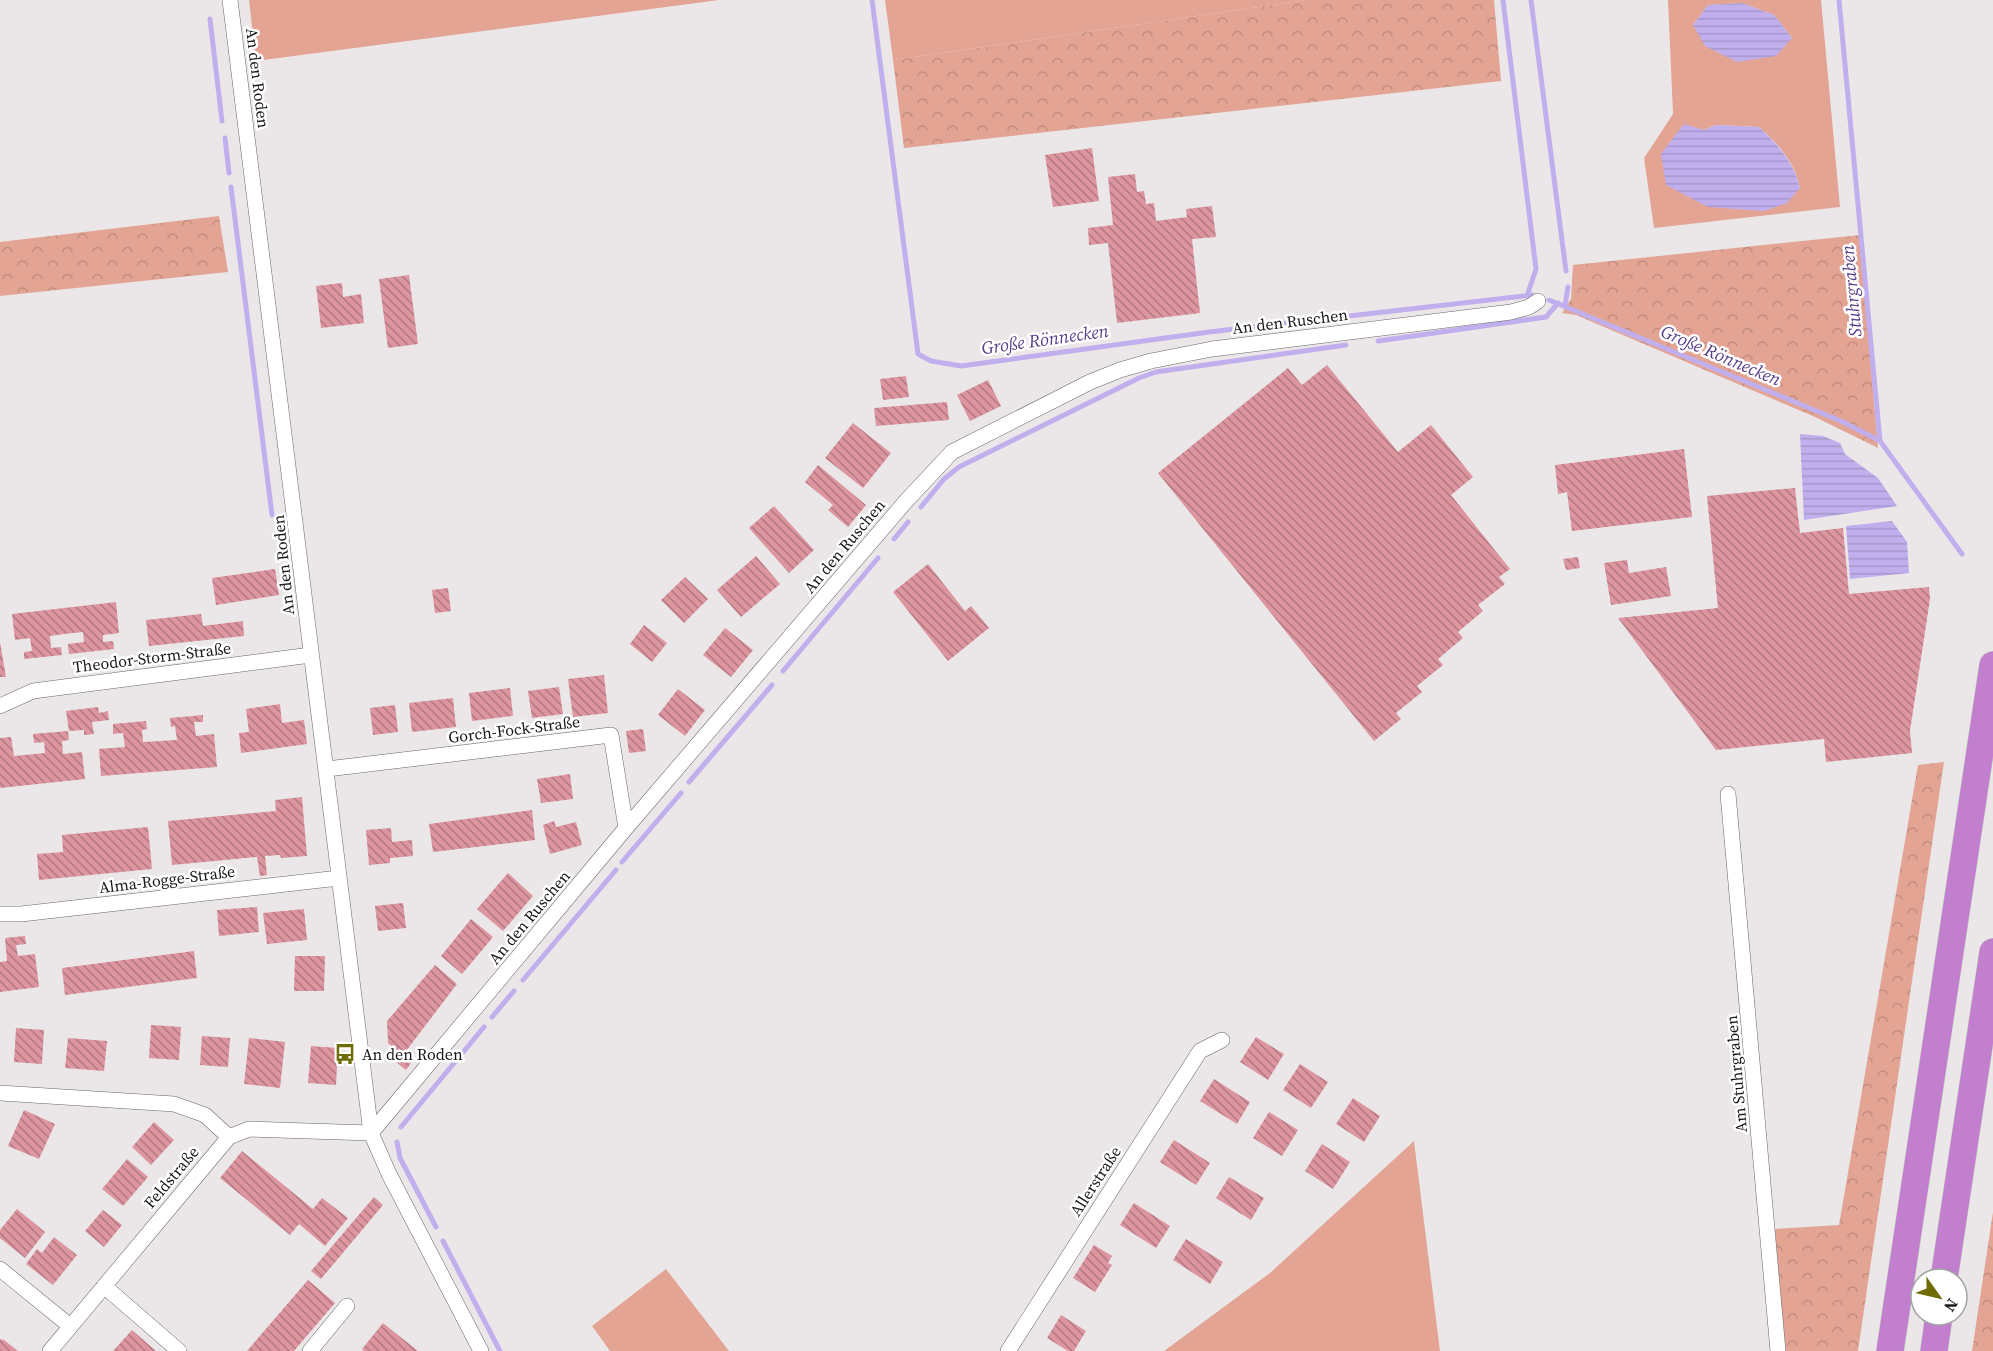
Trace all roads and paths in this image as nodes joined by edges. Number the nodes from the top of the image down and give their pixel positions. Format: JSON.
{"nodes":[{"id":1,"x":230,"y":0,"type":"edge"},
{"id":2,"x":1538,"y":301,"type":"dead end"},
{"id":3,"x":311,"y":655,"type":"junction"},
{"id":4,"x":1993,"y":664,"type":"edge"},
{"id":5,"x":0,"y":706,"type":"edge"},
{"id":6,"x":327,"y":769,"type":"junction"},
{"id":7,"x":1728,"y":794,"type":"dead end"},
{"id":8,"x":626,"y":828,"type":"junction"},
{"id":9,"x":339,"y":878,"type":"junction"},
{"id":10,"x":0,"y":914,"type":"edge"},
{"id":11,"x":1993,"y":952,"type":"edge"},
{"id":12,"x":1222,"y":1040,"type":"dead end"},
{"id":13,"x":0,"y":1093,"type":"edge"},
{"id":14,"x":371,"y":1133,"type":"junction"},
{"id":15,"x":229,"y":1137,"type":"junction"},
{"id":16,"x":1946,"y":1267,"type":"edge"},
{"id":17,"x":0,"y":1269,"type":"edge"},
{"id":18,"x":104,"y":1286,"type":"junction"},
{"id":19,"x":347,"y":1306,"type":"dead end"},
{"id":20,"x":70,"y":1326,"type":"junction"},
{"id":21,"x":1937,"y":1327,"type":"edge"},
{"id":22,"x":50,"y":1351,"type":"edge"},
{"id":23,"x":179,"y":1351,"type":"edge"},
{"id":24,"x":310,"y":1351,"type":"edge"},
{"id":25,"x":481,"y":1351,"type":"edge"},
{"id":26,"x":1008,"y":1351,"type":"edge"},
{"id":27,"x":1778,"y":1351,"type":"edge"},
{"id":28,"x":1890,"y":1351,"type":"edge"},
{"id":29,"x":1934,"y":1351,"type":"edge"}],
"edges":[{"from":1,"to":3,"type":"street","name":"An den Roden"},
{"from":2,"to":8,"type":"street","name":"An den Ruschen"},
{"from":3,"to":5,"type":"street","name":"Theodor-Storm-Straße"},
{"from":3,"to":6,"type":"street","name":"An den Roden"},
{"from":4,"to":28,"type":"highway"},
{"from":6,"to":8,"type":"street","name":"Gorch-Fock-Straße"},
{"from":6,"to":9,"type":"street","name":"An den Roden"},
{"from":7,"to":27,"type":"street","name":"Am Stuhrgraben"},
{"from":8,"to":14,"type":"street","name":"An den Ruschen"},
{"from":9,"to":10,"type":"street","name":"Alma-Rogge-Straße"},
{"from":9,"to":14,"type":"street","name":"An den Roden"},
{"from":11,"to":16,"type":"highway"},
{"from":12,"to":26,"type":"street","name":"Allerstraße"},
{"from":13,"to":15,"type":"street"},
{"from":14,"to":15,"type":"street"},
{"from":14,"to":25,"type":"street","name":"An den Roden"},
{"from":15,"to":18,"type":"street","name":"Feldstraße"},
{"from":17,"to":20,"type":"street"},
{"from":18,"to":20,"type":"street","name":"Feldstraße"},
{"from":18,"to":23,"type":"street"},
{"from":19,"to":24,"type":"street"},
{"from":20,"to":22,"type":"street","name":"Feldstraße"},
{"from":21,"to":29,"type":"highway"}]}
